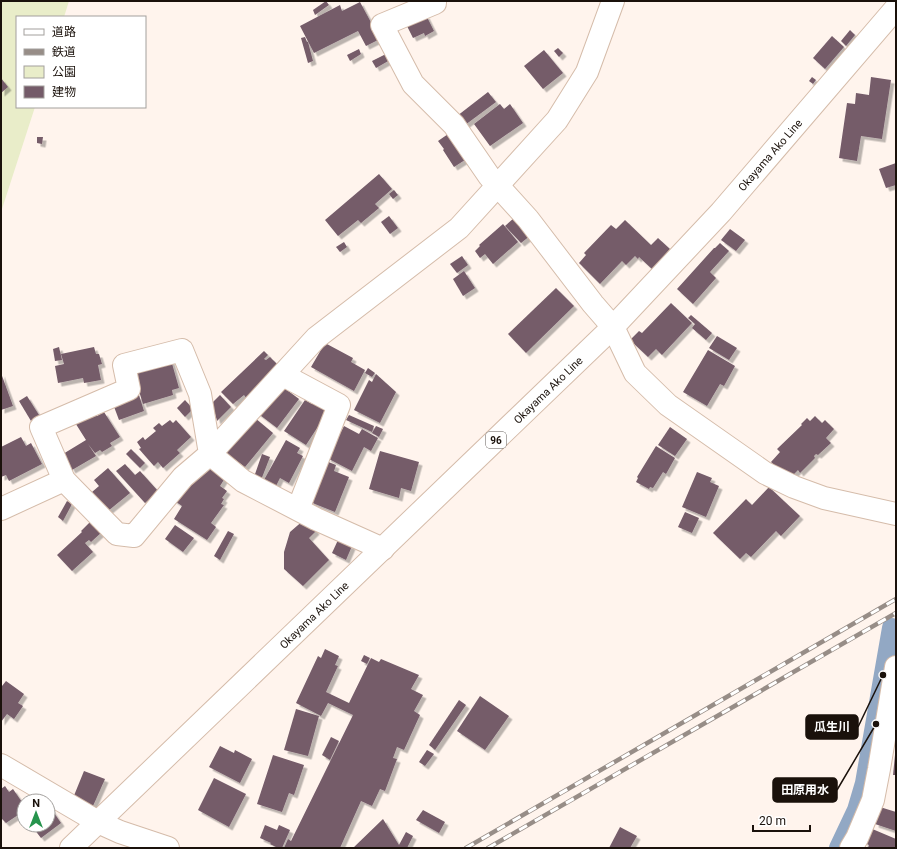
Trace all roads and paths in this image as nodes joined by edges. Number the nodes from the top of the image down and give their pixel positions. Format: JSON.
{"nodes":[{"id":1,"x":434,"y":1,"type":"edge"},
{"id":2,"x":613,"y":1,"type":"edge"},
{"id":3,"x":896,"y":8,"type":"edge"},
{"id":4,"x":497,"y":186,"type":"junction"},
{"id":5,"x":614,"y":327,"type":"junction"},
{"id":6,"x":283,"y":375,"type":"junction"},
{"id":7,"x":210,"y":454,"type":"junction"},
{"id":8,"x":64,"y":480,"type":"junction"},
{"id":9,"x":1,"y":509,"type":"edge"},
{"id":10,"x":298,"y":509,"type":"junction"},
{"id":11,"x":896,"y":514,"type":"edge"},
{"id":12,"x":383,"y":550,"type":"junction"},
{"id":13,"x":896,"y":667,"type":"edge"},
{"id":14,"x":1,"y":765,"type":"edge"},
{"id":15,"x":98,"y":822,"type":"junction"},
{"id":16,"x":71,"y":848,"type":"edge"},
{"id":17,"x":168,"y":848,"type":"edge"},
{"id":18,"x":851,"y":848,"type":"edge"}],
"edges":[{"from":1,"to":4,"type":"street"},
{"from":2,"to":4,"type":"street"},
{"from":3,"to":5,"type":"street","name":"Okayama Ako Line","number":"96"},
{"from":4,"to":5,"type":"street"},
{"from":4,"to":6,"type":"street"},
{"from":5,"to":11,"type":"street"},
{"from":5,"to":12,"type":"street","name":"Okayama Ako Line","number":"96"},
{"from":6,"to":7,"type":"street"},
{"from":6,"to":10,"type":"street"},
{"from":7,"to":8,"type":"street"},
{"from":7,"to":8,"type":"street"},
{"from":7,"to":10,"type":"street"},
{"from":8,"to":9,"type":"street"},
{"from":10,"to":12,"type":"street"},
{"from":12,"to":15,"type":"street","name":"Okayama Ako Line","number":"96"},
{"from":13,"to":18,"type":"street"},
{"from":14,"to":15,"type":"street"},
{"from":15,"to":16,"type":"street","name":"Okayama Ako Line","number":"96"},
{"from":15,"to":17,"type":"street"}]}
